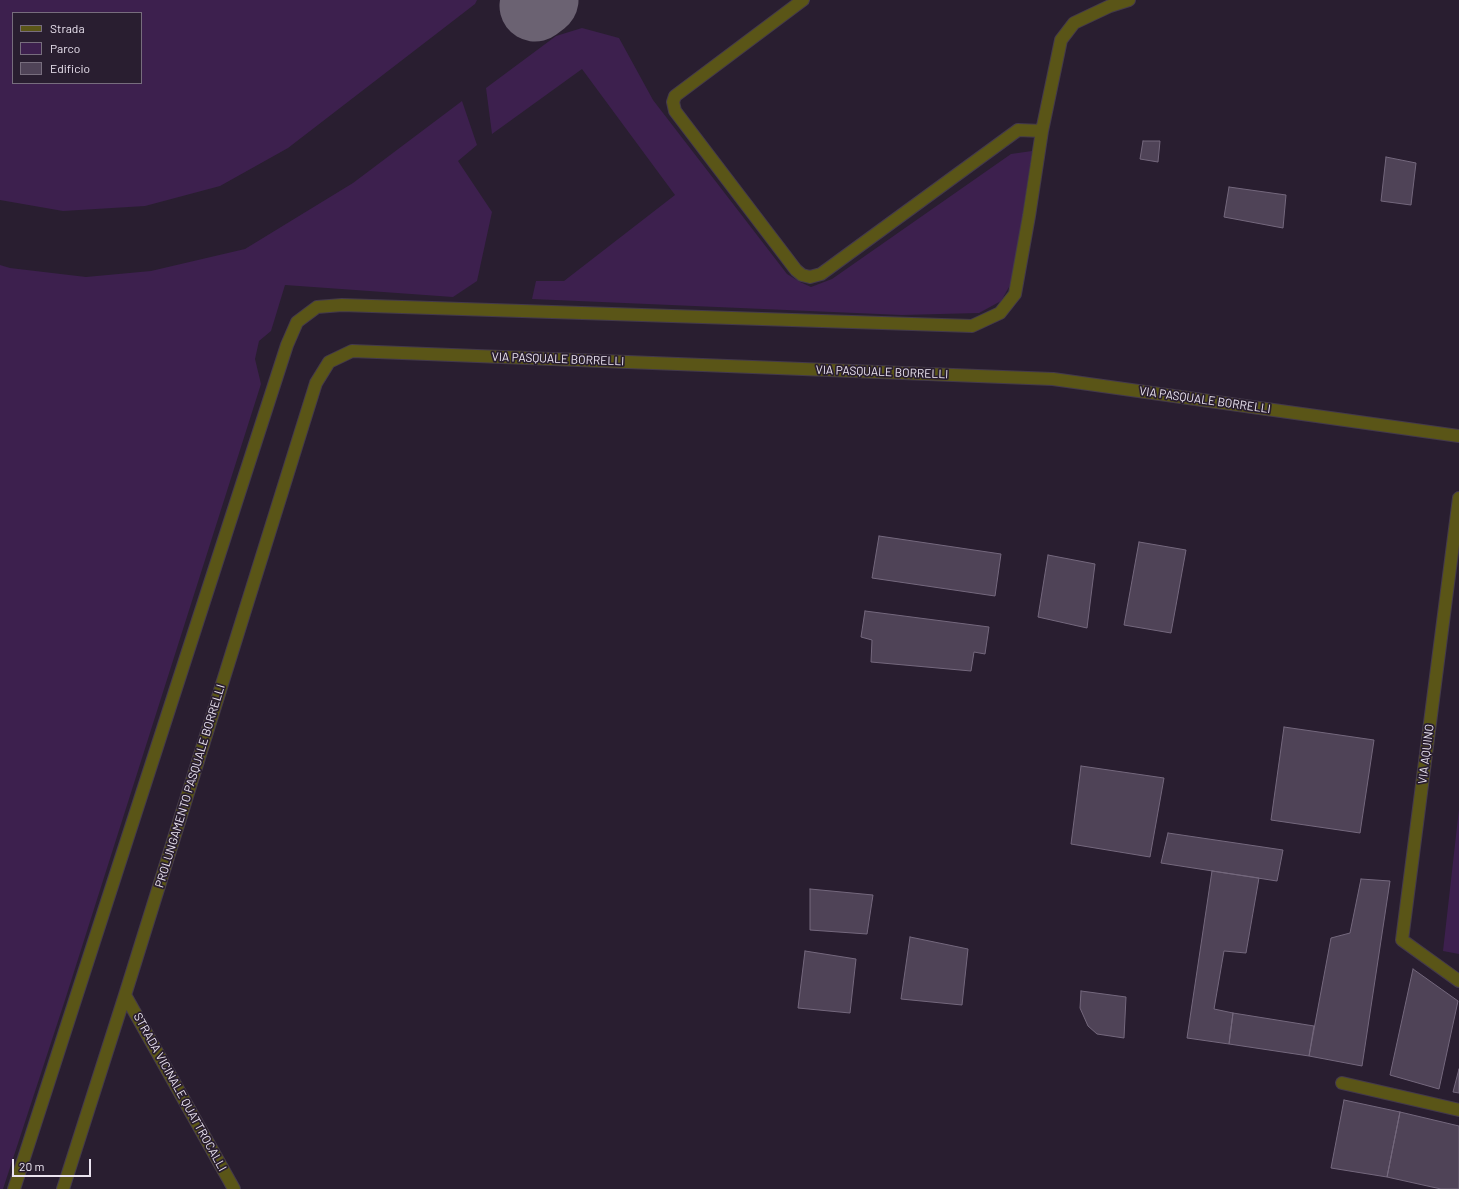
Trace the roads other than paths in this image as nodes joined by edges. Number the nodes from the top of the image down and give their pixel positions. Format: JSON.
{"nodes":[{"id":1,"x":803,"y":0,"type":"edge"},
{"id":2,"x":1130,"y":0,"type":"edge"},
{"id":3,"x":1042,"y":131,"type":"junction"},
{"id":4,"x":316,"y":383,"type":"joint"},
{"id":5,"x":1459,"y":436,"type":"edge"},
{"id":6,"x":1459,"y":498,"type":"edge"},
{"id":7,"x":1459,"y":981,"type":"edge"},
{"id":8,"x":125,"y":995,"type":"junction"},
{"id":9,"x":1342,"y":1084,"type":"dead end"},
{"id":10,"x":1459,"y":1110,"type":"edge"},
{"id":11,"x":14,"y":1189,"type":"edge"},
{"id":12,"x":62,"y":1189,"type":"edge"},
{"id":13,"x":234,"y":1189,"type":"edge"}],
"edges":[{"from":1,"to":3,"type":"street"},
{"from":2,"to":3,"type":"street"},
{"from":3,"to":11,"type":"street"},
{"from":4,"to":5,"type":"street","name":"VIA PASQUALE BORRELLI"},
{"from":4,"to":8,"type":"street","name":"PROLUNGAMENTO PASQUALE BORRELLI"},
{"from":6,"to":7,"type":"street","name":"VIA AQUINO"},
{"from":8,"to":12,"type":"street","name":"PROLUNGAMENTO PASQUALE BORRELLI"},
{"from":8,"to":13,"type":"street","name":"STRADA VICINALE QUATTROCALLI"},
{"from":9,"to":10,"type":"street"}]}
